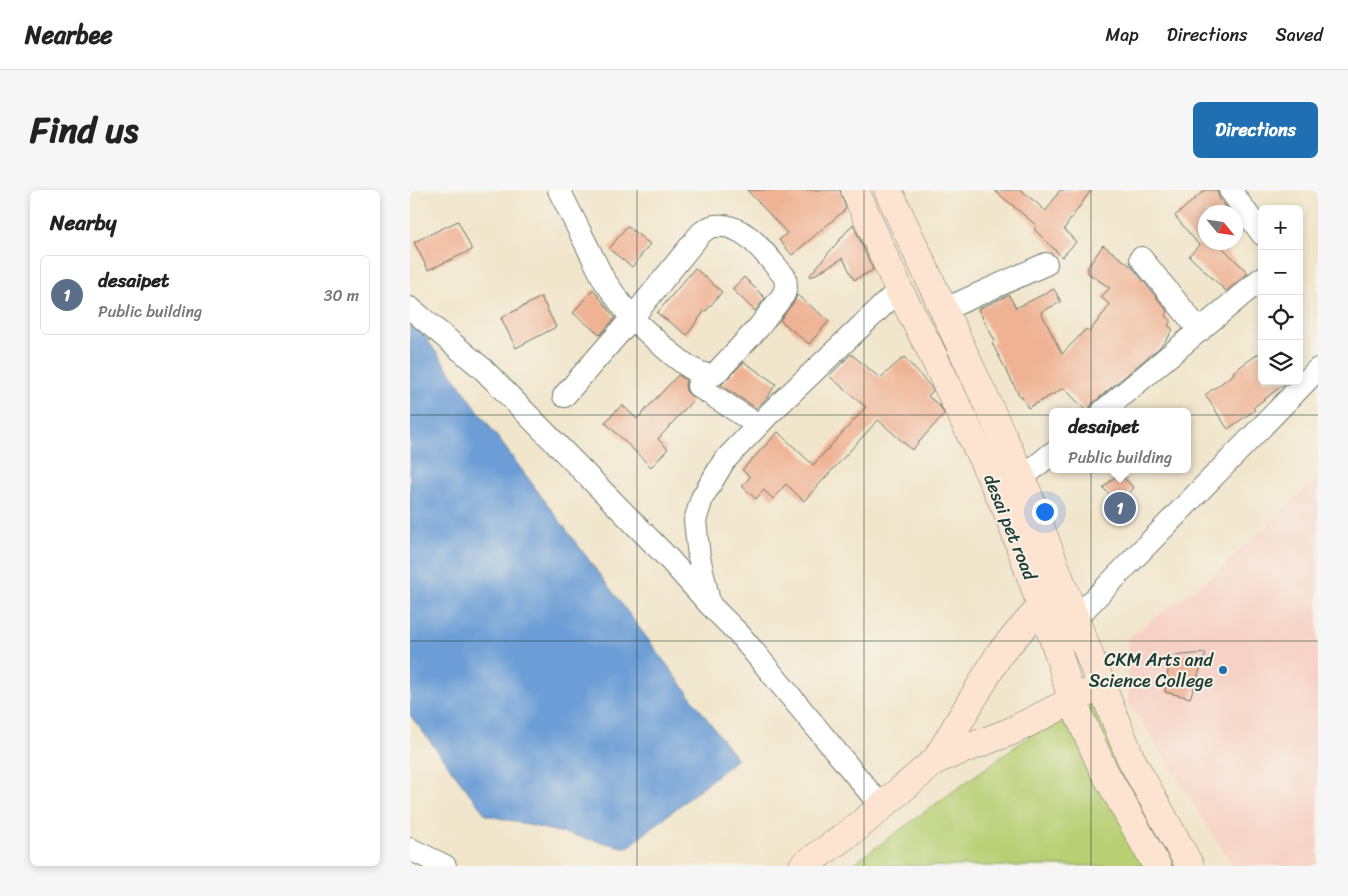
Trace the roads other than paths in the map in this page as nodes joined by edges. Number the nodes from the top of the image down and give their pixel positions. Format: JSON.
{"nodes":[{"id":1,"x":558,"y":190,"type":"edge"},
{"id":2,"x":855,"y":190,"type":"edge"},
{"id":3,"x":888,"y":190,"type":"edge"},
{"id":4,"x":1230,"y":190,"type":"edge"},
{"id":5,"x":1258,"y":228,"type":"edge"},
{"id":6,"x":1141,"y":258,"type":"dead end"},
{"id":7,"x":1046,"y":264,"type":"dead end"},
{"id":8,"x":1258,"y":281,"type":"edge"},
{"id":9,"x":899,"y":290,"type":"junction"},
{"id":10,"x":410,"y":308,"type":"edge"},
{"id":11,"x":943,"y":310,"type":"junction"},
{"id":12,"x":632,"y":318,"type":"junction"},
{"id":13,"x":1200,"y":331,"type":"junction"},
{"id":14,"x":1318,"y":369,"type":"edge"},
{"id":15,"x":698,"y":386,"type":"dead end"},
{"id":16,"x":564,"y":396,"type":"dead end"},
{"id":17,"x":1107,"y":408,"type":"edge"},
{"id":18,"x":758,"y":425,"type":"junction"},
{"id":19,"x":1049,"y":456,"type":"edge"},
{"id":20,"x":1022,"y":478,"type":"junction"},
{"id":21,"x":710,"y":605,"type":"junction"},
{"id":22,"x":1041,"y":607,"type":"junction"},
{"id":23,"x":1070,"y":607,"type":"junction"},
{"id":24,"x":1103,"y":687,"type":"junction"},
{"id":25,"x":1072,"y":700,"type":"junction"},
{"id":26,"x":936,"y":760,"type":"junction"},
{"id":27,"x":881,"y":806,"type":"junction"},
{"id":28,"x":414,"y":856,"type":"edge"},
{"id":29,"x":445,"y":866,"type":"edge"},
{"id":30,"x":803,"y":866,"type":"edge"},
{"id":31,"x":1157,"y":866,"type":"edge"},
{"id":32,"x":1190,"y":866,"type":"edge"}],
"edges":[{"from":1,"to":12,"type":"street"},
{"from":2,"to":9,"type":"street","name":"desai pet road"},
{"from":3,"to":11,"type":"street","name":"desai pet road"},
{"from":4,"to":5,"type":"street"},
{"from":6,"to":13,"type":"street"},
{"from":7,"to":11,"type":"street"},
{"from":8,"to":13,"type":"street"},
{"from":9,"to":18,"type":"street"},
{"from":9,"to":22,"type":"street","name":"desai pet road"},
{"from":10,"to":21,"type":"street"},
{"from":11,"to":20,"type":"street","name":"desai pet road"},
{"from":12,"to":12,"type":"street"},
{"from":12,"to":16,"type":"street"},
{"from":13,"to":17,"type":"street"},
{"from":14,"to":23,"type":"street"},
{"from":15,"to":18,"type":"street"},
{"from":18,"to":21,"type":"street"},
{"from":19,"to":20,"type":"street"},
{"from":20,"to":23,"type":"street","name":"desai pet road"},
{"from":21,"to":27,"type":"street"},
{"from":22,"to":23,"type":"street"},
{"from":22,"to":25,"type":"street","name":"desai pet road"},
{"from":22,"to":26,"type":"street"},
{"from":23,"to":24,"type":"street","name":"desai pet road"},
{"from":24,"to":25,"type":"street"},
{"from":24,"to":32,"type":"street","name":"desai pet road"},
{"from":25,"to":26,"type":"street"},
{"from":25,"to":31,"type":"street","name":"desai pet road"},
{"from":26,"to":27,"type":"street"},
{"from":27,"to":30,"type":"street"},
{"from":28,"to":29,"type":"street"}]}
